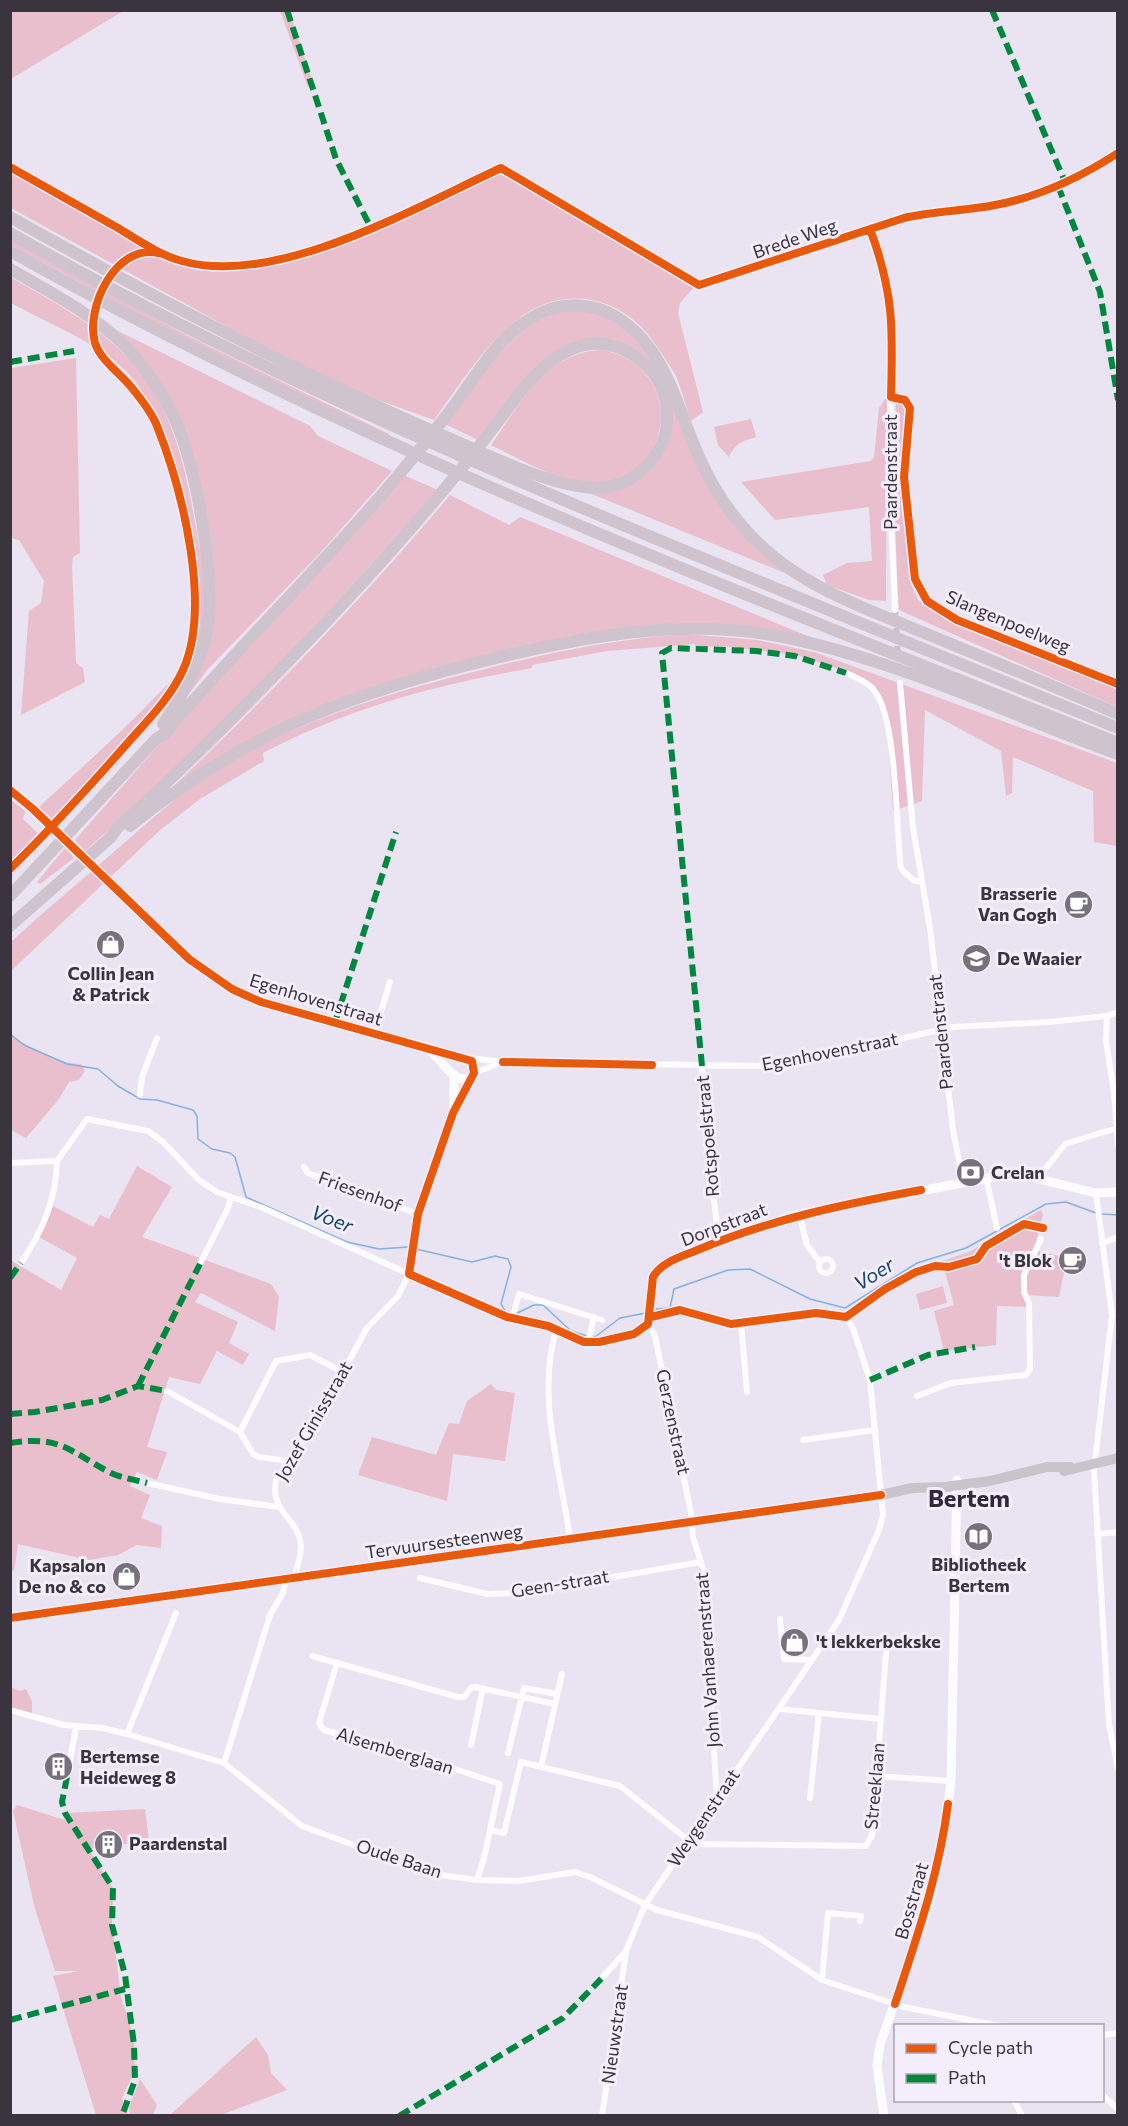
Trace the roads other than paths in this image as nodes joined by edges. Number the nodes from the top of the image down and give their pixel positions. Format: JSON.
{"nodes":[{"id":1,"x":1118,"y":153,"type":"edge"},
{"id":2,"x":10,"y":167,"type":"edge"},
{"id":3,"x":10,"y":217,"type":"edge"},
{"id":4,"x":870,"y":229,"type":"junction"},
{"id":5,"x":10,"y":233,"type":"edge"},
{"id":6,"x":10,"y":251,"type":"edge"},
{"id":7,"x":16,"y":272,"type":"edge"},
{"id":8,"x":85,"y":293,"type":"junction"},
{"id":9,"x":891,"y":397,"type":"junction"},
{"id":10,"x":398,"y":423,"type":"junction"},
{"id":11,"x":502,"y":468,"type":"junction"},
{"id":12,"x":895,"y":610,"type":"tunnel mouth"},
{"id":13,"x":846,"y":673,"type":"dead end"},
{"id":14,"x":900,"y":683,"type":"dead end"},
{"id":15,"x":1118,"y":684,"type":"edge"},
{"id":16,"x":1118,"y":714,"type":"edge"},
{"id":17,"x":1118,"y":728,"type":"edge"},
{"id":18,"x":156,"y":739,"type":"junction"},
{"id":19,"x":1118,"y":743,"type":"edge"},
{"id":20,"x":1118,"y":754,"type":"edge"},
{"id":21,"x":10,"y":790,"type":"edge"},
{"id":22,"x":111,"y":837,"type":"junction"},
{"id":23,"x":922,"y":882,"type":"junction"},
{"id":24,"x":10,"y":896,"type":"edge"},
{"id":25,"x":10,"y":926,"type":"edge"},
{"id":26,"x":390,"y":982,"type":"dead end"},
{"id":27,"x":1118,"y":1012,"type":"edge"},
{"id":28,"x":1107,"y":1016,"type":"junction"},
{"id":29,"x":939,"y":1029,"type":"junction"},
{"id":30,"x":374,"y":1034,"type":"junction"},
{"id":31,"x":157,"y":1038,"type":"dead end"},
{"id":32,"x":425,"y":1047,"type":"junction"},
{"id":33,"x":464,"y":1058,"type":"junction"},
{"id":34,"x":503,"y":1062,"type":"junction"},
{"id":35,"x":702,"y":1066,"type":"junction"},
{"id":36,"x":453,"y":1074,"type":"junction"},
{"id":37,"x":472,"y":1076,"type":"junction"},
{"id":38,"x":140,"y":1095,"type":"dead end"},
{"id":39,"x":453,"y":1113,"type":"junction"},
{"id":40,"x":1117,"y":1128,"type":"edge"},
{"id":41,"x":1118,"y":1145,"type":"edge"},
{"id":42,"x":57,"y":1161,"type":"junction"},
{"id":43,"x":10,"y":1163,"type":"edge"},
{"id":44,"x":304,"y":1167,"type":"dead end"},
{"id":45,"x":986,"y":1177,"type":"junction"},
{"id":46,"x":1039,"y":1177,"type":"junction"},
{"id":47,"x":963,"y":1181,"type":"junction"},
{"id":48,"x":1118,"y":1192,"type":"edge"},
{"id":49,"x":1096,"y":1193,"type":"junction"},
{"id":50,"x":231,"y":1197,"type":"junction"},
{"id":51,"x":418,"y":1214,"type":"junction"},
{"id":52,"x":799,"y":1214,"type":"junction"},
{"id":53,"x":997,"y":1228,"type":"dead end"},
{"id":54,"x":1118,"y":1237,"type":"edge"},
{"id":55,"x":1041,"y":1239,"type":"dead end"},
{"id":56,"x":719,"y":1241,"type":"junction"},
{"id":57,"x":1102,"y":1243,"type":"junction"},
{"id":58,"x":820,"y":1262,"type":"dead end"},
{"id":59,"x":21,"y":1263,"type":"dead end"},
{"id":60,"x":200,"y":1263,"type":"dead end"},
{"id":61,"x":409,"y":1274,"type":"junction"},
{"id":62,"x":514,"y":1312,"type":"dead end"},
{"id":63,"x":1114,"y":1315,"type":"edge"},
{"id":64,"x":594,"y":1317,"type":"junction"},
{"id":65,"x":602,"y":1320,"type":"dead end"},
{"id":66,"x":649,"y":1321,"type":"junction"},
{"id":67,"x":741,"y":1324,"type":"junction"},
{"id":68,"x":556,"y":1330,"type":"junction"},
{"id":69,"x":588,"y":1341,"type":"junction"},
{"id":70,"x":343,"y":1372,"type":"junction"},
{"id":71,"x":167,"y":1391,"type":"dead end"},
{"id":72,"x":747,"y":1392,"type":"dead end"},
{"id":73,"x":917,"y":1396,"type":"dead end"},
{"id":74,"x":875,"y":1430,"type":"junction"},
{"id":75,"x":240,"y":1432,"type":"junction"},
{"id":76,"x":803,"y":1440,"type":"dead end"},
{"id":77,"x":1118,"y":1458,"type":"edge"},
{"id":78,"x":289,"y":1461,"type":"junction"},
{"id":79,"x":1094,"y":1463,"type":"junction"},
{"id":80,"x":147,"y":1483,"type":"dead end"},
{"id":81,"x":957,"y":1483,"type":"junction"},
{"id":82,"x":881,"y":1495,"type":"junction"},
{"id":83,"x":279,"y":1507,"type":"junction"},
{"id":84,"x":691,"y":1522,"type":"junction"},
{"id":85,"x":1118,"y":1532,"type":"edge"},
{"id":86,"x":1097,"y":1534,"type":"junction"},
{"id":87,"x":570,"y":1539,"type":"junction"},
{"id":88,"x":701,"y":1562,"type":"junction"},
{"id":89,"x":290,"y":1578,"type":"junction"},
{"id":90,"x":420,"y":1578,"type":"dead end"},
{"id":91,"x":176,"y":1613,"type":"dead end"},
{"id":92,"x":10,"y":1618,"type":"edge"},
{"id":93,"x":780,"y":1619,"type":"dead end"},
{"id":94,"x":886,"y":1653,"type":"dead end"},
{"id":95,"x":312,"y":1656,"type":"dead end"},
{"id":96,"x":812,"y":1660,"type":"junction"},
{"id":97,"x":337,"y":1663,"type":"junction"},
{"id":98,"x":562,"y":1674,"type":"dead end"},
{"id":99,"x":483,"y":1688,"type":"junction"},
{"id":100,"x":557,"y":1694,"type":"junction"},
{"id":101,"x":521,"y":1696,"type":"junction"},
{"id":102,"x":555,"y":1704,"type":"junction"},
{"id":103,"x":779,"y":1709,"type":"junction"},
{"id":104,"x":13,"y":1711,"type":"dead end"},
{"id":105,"x":819,"y":1713,"type":"junction"},
{"id":106,"x":881,"y":1719,"type":"junction"},
{"id":107,"x":76,"y":1727,"type":"junction"},
{"id":108,"x":127,"y":1734,"type":"junction"},
{"id":109,"x":471,"y":1744,"type":"dead end"},
{"id":110,"x":508,"y":1753,"type":"dead end"},
{"id":111,"x":224,"y":1763,"type":"junction"},
{"id":112,"x":541,"y":1767,"type":"junction"},
{"id":113,"x":1118,"y":1768,"type":"edge"},
{"id":114,"x":876,"y":1776,"type":"junction"},
{"id":115,"x":67,"y":1778,"type":"dead end"},
{"id":116,"x":951,"y":1781,"type":"junction"},
{"id":117,"x":500,"y":1784,"type":"junction"},
{"id":118,"x":515,"y":1787,"type":"junction"},
{"id":119,"x":810,"y":1798,"type":"dead end"},
{"id":120,"x":717,"y":1799,"type":"junction"},
{"id":121,"x":490,"y":1830,"type":"junction"},
{"id":122,"x":687,"y":1842,"type":"junction"},
{"id":123,"x":477,"y":1880,"type":"junction"},
{"id":124,"x":645,"y":1905,"type":"junction"},
{"id":125,"x":860,"y":1921,"type":"dead end"},
{"id":126,"x":626,"y":1951,"type":"junction"},
{"id":127,"x":602,"y":1978,"type":"dead end"},
{"id":128,"x":822,"y":1980,"type":"junction"},
{"id":129,"x":895,"y":2004,"type":"junction"},
{"id":130,"x":995,"y":2024,"type":"edge"},
{"id":131,"x":1104,"y":2098,"type":"edge"},
{"id":132,"x":1118,"y":2109,"type":"edge"},
{"id":133,"x":602,"y":2115,"type":"edge"},
{"id":134,"x":884,"y":2115,"type":"edge"}],
"edges":[{"from":1,"to":4,"type":"street","name":"Brede Weg"},
{"from":2,"to":4,"type":"street","name":"Brede Weg"},
{"from":3,"to":10,"type":"highway"},
{"from":4,"to":9,"type":"street","name":"Paardenstraat"},
{"from":5,"to":10,"type":"highway"},
{"from":6,"to":8,"type":"highway"},
{"from":7,"to":8,"type":"highway"},
{"from":7,"to":18,"type":"highway"},
{"from":8,"to":19,"type":"highway"},
{"from":9,"to":12,"type":"street","name":"Paardenstraat"},
{"from":9,"to":15,"type":"street","name":"Slangenpoelweg"},
{"from":10,"to":11,"type":"highway"},
{"from":11,"to":17,"type":"highway"},
{"from":11,"to":22,"type":"highway"},
{"from":13,"to":23,"type":"street"},
{"from":14,"to":23,"type":"street","name":"Paardenstraat"},
{"from":16,"to":18,"type":"highway"},
{"from":18,"to":24,"type":"highway"},
{"from":20,"to":22,"type":"highway"},
{"from":21,"to":30,"type":"street","name":"Egenhovenstraat"},
{"from":22,"to":25,"type":"highway"},
{"from":23,"to":29,"type":"street","name":"Paardenstraat"},
{"from":26,"to":30,"type":"street"},
{"from":27,"to":28,"type":"street","name":"Egenhovenstraat"},
{"from":28,"to":29,"type":"street","name":"Egenhovenstraat"},
{"from":28,"to":40,"type":"street"},
{"from":29,"to":35,"type":"street","name":"Egenhovenstraat"},
{"from":29,"to":47,"type":"street","name":"Paardenstraat"},
{"from":30,"to":32,"type":"street","name":"Egenhovenstraat"},
{"from":31,"to":38,"type":"street"},
{"from":32,"to":33,"type":"street","name":"Egenhovenstraat"},
{"from":32,"to":36,"type":"street","name":"Egenhovenstraat"},
{"from":33,"to":34,"type":"street","name":"Egenhovenstraat"},
{"from":33,"to":36,"type":"street"},
{"from":33,"to":37,"type":"street"},
{"from":34,"to":35,"type":"street","name":"Egenhovenstraat"},
{"from":34,"to":37,"type":"street","name":"Egenhovenstraat"},
{"from":35,"to":56,"type":"street","name":"Rotspoelstraat"},
{"from":36,"to":37,"type":"street","name":"Egenhovenstraat"},
{"from":36,"to":39,"type":"street"},
{"from":37,"to":39,"type":"street"},
{"from":39,"to":51,"type":"street"},
{"from":40,"to":41,"type":"street"},
{"from":40,"to":46,"type":"street"},
{"from":42,"to":43,"type":"street"},
{"from":42,"to":50,"type":"street"},
{"from":42,"to":59,"type":"street"},
{"from":44,"to":51,"type":"street","name":"Friesenhof"},
{"from":45,"to":46,"type":"street","name":"Dorpstraat"},
{"from":45,"to":47,"type":"street","name":"Dorpstraat"},
{"from":45,"to":53,"type":"street"},
{"from":46,"to":49,"type":"street","name":"Dorpstraat"},
{"from":47,"to":52,"type":"street","name":"Dorpstraat"},
{"from":48,"to":49,"type":"street","name":"Dorpstraat"},
{"from":49,"to":57,"type":"street"},
{"from":50,"to":60,"type":"street"},
{"from":50,"to":61,"type":"street"},
{"from":51,"to":61,"type":"street"},
{"from":52,"to":56,"type":"street","name":"Dorpstraat"},
{"from":52,"to":58,"type":"street"},
{"from":54,"to":57,"type":"street"},
{"from":55,"to":73,"type":"street"},
{"from":56,"to":66,"type":"street","name":"Dorpstraat"},
{"from":57,"to":63,"type":"street"},
{"from":61,"to":68,"type":"street"},
{"from":61,"to":70,"type":"street","name":"Jozef Ginisstraat"},
{"from":62,"to":64,"type":"street"},
{"from":63,"to":79,"type":"street"},
{"from":64,"to":65,"type":"street"},
{"from":64,"to":69,"type":"street"},
{"from":66,"to":67,"type":"street"},
{"from":66,"to":69,"type":"street"},
{"from":66,"to":84,"type":"street","name":"Gerzenstraat"},
{"from":67,"to":72,"type":"street"},
{"from":67,"to":74,"type":"street","name":"Weygenstraat"},
{"from":68,"to":69,"type":"street"},
{"from":68,"to":87,"type":"street"},
{"from":70,"to":75,"type":"street"},
{"from":70,"to":78,"type":"street","name":"Jozef Ginisstraat"},
{"from":71,"to":75,"type":"street"},
{"from":74,"to":76,"type":"street"},
{"from":74,"to":82,"type":"street","name":"Weygenstraat"},
{"from":75,"to":78,"type":"street"},
{"from":77,"to":79,"type":"main road","name":"Tervuursesteenweg"},
{"from":78,"to":83,"type":"street","name":"Jozef Ginisstraat"},
{"from":79,"to":81,"type":"main road","name":"Tervuursesteenweg"},
{"from":79,"to":86,"type":"street"},
{"from":80,"to":83,"type":"street"},
{"from":81,"to":82,"type":"main road","name":"Tervuursesteenweg"},
{"from":81,"to":116,"type":"street","name":"Bosstraat"},
{"from":82,"to":84,"type":"main road","name":"Tervuursesteenweg"},
{"from":82,"to":96,"type":"street","name":"Weygenstraat"},
{"from":83,"to":89,"type":"street","name":"Jozef Ginisstraat"},
{"from":84,"to":87,"type":"main road","name":"Tervuursesteenweg"},
{"from":84,"to":88,"type":"street","name":"John Vanhaerenstraat"},
{"from":85,"to":86,"type":"street"},
{"from":86,"to":113,"type":"street"},
{"from":87,"to":89,"type":"main road","name":"Tervuursesteenweg"},
{"from":88,"to":90,"type":"street","name":"Geen-straat"},
{"from":88,"to":120,"type":"street","name":"John Vanhaerenstraat"},
{"from":89,"to":92,"type":"main road","name":"Tervuursesteenweg"},
{"from":89,"to":111,"type":"street","name":"Jozef Ginisstraat"},
{"from":91,"to":108,"type":"street"},
{"from":93,"to":96,"type":"street"},
{"from":94,"to":106,"type":"street","name":"Streeklaan"},
{"from":95,"to":97,"type":"street"},
{"from":96,"to":103,"type":"street","name":"Weygenstraat"},
{"from":97,"to":99,"type":"street"},
{"from":97,"to":117,"type":"street","name":"Alsemberglaan"},
{"from":98,"to":100,"type":"street"},
{"from":99,"to":101,"type":"street"},
{"from":99,"to":109,"type":"street"},
{"from":100,"to":101,"type":"street"},
{"from":100,"to":102,"type":"street"},
{"from":101,"to":102,"type":"street"},
{"from":101,"to":110,"type":"street"},
{"from":102,"to":112,"type":"street"},
{"from":103,"to":105,"type":"street"},
{"from":103,"to":120,"type":"street","name":"Weygenstraat"},
{"from":104,"to":107,"type":"street","name":"Oude Baan"},
{"from":105,"to":106,"type":"street"},
{"from":105,"to":119,"type":"street"},
{"from":106,"to":114,"type":"street","name":"Streeklaan"},
{"from":107,"to":108,"type":"street","name":"Oude Baan"},
{"from":107,"to":115,"type":"street"},
{"from":108,"to":111,"type":"street","name":"Oude Baan"},
{"from":111,"to":123,"type":"street","name":"Oude Baan"},
{"from":112,"to":118,"type":"street"},
{"from":112,"to":122,"type":"street"},
{"from":114,"to":116,"type":"street"},
{"from":114,"to":122,"type":"street","name":"Streeklaan"},
{"from":116,"to":129,"type":"street","name":"Bosstraat"},
{"from":117,"to":118,"type":"street","name":"Alsemberglaan"},
{"from":117,"to":121,"type":"street"},
{"from":118,"to":121,"type":"street"},
{"from":120,"to":122,"type":"street","name":"Weygenstraat"},
{"from":121,"to":123,"type":"street"},
{"from":122,"to":124,"type":"street","name":"Weygenstraat"},
{"from":123,"to":124,"type":"street","name":"Oude Baan"},
{"from":124,"to":126,"type":"street","name":"Weygenstraat"},
{"from":124,"to":128,"type":"street","name":"Oude Baan"},
{"from":125,"to":128,"type":"street"},
{"from":126,"to":127,"type":"street","name":"Weygenstraat"},
{"from":126,"to":133,"type":"street","name":"Nieuwstraat"},
{"from":128,"to":129,"type":"street","name":"Oude Baan"},
{"from":129,"to":130,"type":"street","name":"Oude Baan"},
{"from":129,"to":134,"type":"street","name":"Bosstraat"},
{"from":131,"to":132,"type":"street"}]}
